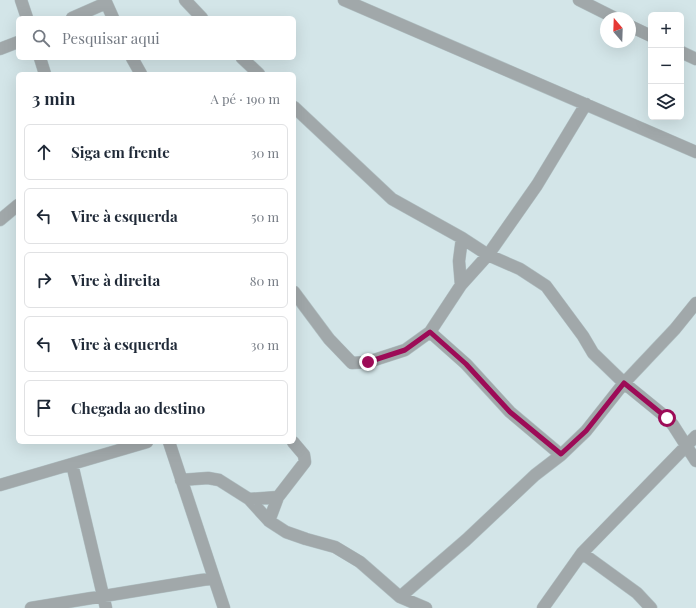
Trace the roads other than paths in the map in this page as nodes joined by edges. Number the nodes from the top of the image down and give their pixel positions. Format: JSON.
{"nodes":[{"id":1,"x":21,"y":0,"type":"edge"},
{"id":2,"x":185,"y":0,"type":"edge"},
{"id":3,"x":344,"y":0,"type":"edge"},
{"id":4,"x":579,"y":0,"type":"edge"},
{"id":5,"x":105,"y":1,"type":"edge"},
{"id":6,"x":603,"y":12,"type":"edge"},
{"id":7,"x":26,"y":16,"type":"edge"},
{"id":8,"x":76,"y":16,"type":"edge"},
{"id":9,"x":112,"y":16,"type":"edge"},
{"id":10,"x":200,"y":16,"type":"edge"},
{"id":11,"x":636,"y":29,"type":"edge"},
{"id":12,"x":648,"y":35,"type":"edge"},
{"id":13,"x":16,"y":43,"type":"edge"},
{"id":14,"x":0,"y":49,"type":"edge"},
{"id":15,"x":684,"y":53,"type":"edge"},
{"id":16,"x":696,"y":59,"type":"edge"},
{"id":17,"x":41,"y":60,"type":"edge"},
{"id":18,"x":133,"y":60,"type":"edge"},
{"id":19,"x":244,"y":60,"type":"edge"},
{"id":20,"x":44,"y":72,"type":"edge"},
{"id":21,"x":140,"y":72,"type":"edge"},
{"id":22,"x":257,"y":72,"type":"edge"},
{"id":23,"x":586,"y":104,"type":"junction"},
{"id":24,"x":296,"y":109,"type":"edge"},
{"id":25,"x":696,"y":152,"type":"edge"},
{"id":26,"x":16,"y":207,"type":"edge"},
{"id":27,"x":0,"y":220,"type":"edge"},
{"id":28,"x":462,"y":238,"type":"junction"},
{"id":29,"x":488,"y":255,"type":"junction"},
{"id":30,"x":461,"y":285,"type":"junction"},
{"id":31,"x":296,"y":295,"type":"edge"},
{"id":32,"x":696,"y":303,"type":"edge"},
{"id":33,"x":430,"y":332,"type":"junction"},
{"id":34,"x":624,"y":383,"type":"junction"},
{"id":35,"x":696,"y":436,"type":"edge"},
{"id":36,"x":140,"y":444,"type":"edge"},
{"id":37,"x":170,"y":444,"type":"edge"},
{"id":38,"x":295,"y":444,"type":"edge"},
{"id":39,"x":687,"y":445,"type":"junction"},
{"id":40,"x":561,"y":454,"type":"junction"},
{"id":41,"x":696,"y":461,"type":"edge"},
{"id":42,"x":72,"y":464,"type":"junction"},
{"id":43,"x":181,"y":480,"type":"junction"},
{"id":44,"x":0,"y":485,"type":"edge"},
{"id":45,"x":278,"y":497,"type":"junction"},
{"id":46,"x":249,"y":499,"type":"junction"},
{"id":47,"x":269,"y":521,"type":"junction"},
{"id":48,"x":582,"y":553,"type":"junction"},
{"id":49,"x":214,"y":578,"type":"junction"},
{"id":50,"x":103,"y":596,"type":"junction"},
{"id":51,"x":400,"y":597,"type":"junction"},
{"id":52,"x":31,"y":608,"type":"edge"},
{"id":53,"x":106,"y":608,"type":"edge"},
{"id":54,"x":224,"y":608,"type":"edge"},
{"id":55,"x":426,"y":608,"type":"edge"},
{"id":56,"x":543,"y":608,"type":"edge"},
{"id":57,"x":651,"y":608,"type":"edge"}],
"edges":[{"from":1,"to":7,"type":"street"},
{"from":2,"to":10,"type":"street"},
{"from":3,"to":23,"type":"street"},
{"from":4,"to":6,"type":"street"},
{"from":5,"to":8,"type":"street"},
{"from":5,"to":9,"type":"street"},
{"from":11,"to":12,"type":"street"},
{"from":13,"to":14,"type":"street"},
{"from":15,"to":16,"type":"street"},
{"from":17,"to":20,"type":"street"},
{"from":18,"to":21,"type":"street"},
{"from":19,"to":22,"type":"street"},
{"from":23,"to":25,"type":"street"},
{"from":23,"to":29,"type":"street"},
{"from":24,"to":28,"type":"street"},
{"from":26,"to":27,"type":"street"},
{"from":28,"to":29,"type":"street"},
{"from":28,"to":30,"type":"street"},
{"from":29,"to":30,"type":"street"},
{"from":29,"to":34,"type":"street"},
{"from":30,"to":33,"type":"street"},
{"from":31,"to":33,"type":"street"},
{"from":32,"to":34,"type":"street"},
{"from":33,"to":40,"type":"street"},
{"from":34,"to":39,"type":"street"},
{"from":34,"to":40,"type":"street"},
{"from":35,"to":39,"type":"street"},
{"from":36,"to":42,"type":"street"},
{"from":37,"to":43,"type":"street"},
{"from":38,"to":45,"type":"street"},
{"from":39,"to":41,"type":"street"},
{"from":39,"to":48,"type":"street"},
{"from":40,"to":51,"type":"street"},
{"from":42,"to":44,"type":"street"},
{"from":42,"to":50,"type":"street"},
{"from":43,"to":46,"type":"street"},
{"from":43,"to":49,"type":"street"},
{"from":45,"to":46,"type":"street"},
{"from":45,"to":47,"type":"street"},
{"from":46,"to":47,"type":"street"},
{"from":47,"to":51,"type":"street"},
{"from":48,"to":56,"type":"street"},
{"from":48,"to":57,"type":"street"},
{"from":49,"to":50,"type":"street"},
{"from":49,"to":54,"type":"street"},
{"from":50,"to":52,"type":"street"},
{"from":50,"to":53,"type":"street"},
{"from":51,"to":55,"type":"street"}]}
